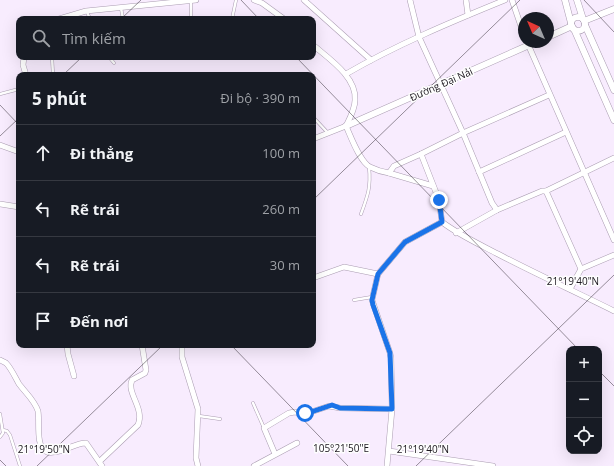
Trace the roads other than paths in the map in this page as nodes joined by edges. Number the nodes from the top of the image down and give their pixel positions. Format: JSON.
{"nodes":[{"id":1,"x":194,"y":0,"type":"edge"},
{"id":2,"x":236,"y":0,"type":"edge"},
{"id":3,"x":254,"y":0,"type":"edge"},
{"id":4,"x":304,"y":0,"type":"edge"},
{"id":5,"x":410,"y":0,"type":"edge"},
{"id":6,"x":466,"y":0,"type":"edge"},
{"id":7,"x":505,"y":0,"type":"edge"},
{"id":8,"x":512,"y":0,"type":"edge"},
{"id":9,"x":565,"y":0,"type":"edge"},
{"id":10,"x":577,"y":0,"type":"edge"},
{"id":11,"x":121,"y":8,"type":"junction"},
{"id":12,"x":614,"y":9,"type":"edge"},
{"id":13,"x":86,"y":12,"type":"junction"},
{"id":14,"x":468,"y":15,"type":"junction"},
{"id":15,"x":71,"y":16,"type":"edge"},
{"id":16,"x":88,"y":16,"type":"edge"},
{"id":17,"x":122,"y":16,"type":"edge"},
{"id":18,"x":191,"y":16,"type":"edge"},
{"id":19,"x":233,"y":16,"type":"edge"},
{"id":20,"x":280,"y":16,"type":"edge"},
{"id":21,"x":518,"y":18,"type":"edge"},
{"id":22,"x":584,"y":21,"type":"junction"},
{"id":23,"x":572,"y":26,"type":"junction"},
{"id":24,"x":554,"y":34,"type":"edge"},
{"id":25,"x":419,"y":37,"type":"junction"},
{"id":26,"x":316,"y":48,"type":"edge"},
{"id":27,"x":519,"y":48,"type":"edge"},
{"id":28,"x":529,"y":48,"type":"edge"},
{"id":29,"x":24,"y":60,"type":"edge"},
{"id":30,"x":52,"y":60,"type":"edge"},
{"id":31,"x":112,"y":60,"type":"edge"},
{"id":32,"x":371,"y":60,"type":"junction"},
{"id":33,"x":114,"y":63,"type":"dead end"},
{"id":34,"x":25,"y":72,"type":"edge"},
{"id":35,"x":53,"y":72,"type":"edge"},
{"id":36,"x":346,"y":74,"type":"junction"},
{"id":37,"x":440,"y":85,"type":"junction"},
{"id":38,"x":614,"y":90,"type":"edge"},
{"id":39,"x":16,"y":91,"type":"edge"},
{"id":40,"x":0,"y":94,"type":"edge"},
{"id":41,"x":549,"y":95,"type":"junction"},
{"id":42,"x":316,"y":120,"type":"edge"},
{"id":43,"x":614,"y":120,"type":"edge"},
{"id":44,"x":346,"y":126,"type":"junction"},
{"id":45,"x":566,"y":132,"type":"junction"},
{"id":46,"x":328,"y":133,"type":"junction"},
{"id":47,"x":463,"y":133,"type":"junction"},
{"id":48,"x":316,"y":138,"type":"edge"},
{"id":49,"x":0,"y":145,"type":"edge"},
{"id":50,"x":16,"y":151,"type":"edge"},
{"id":51,"x":421,"y":154,"type":"junction"},
{"id":52,"x":614,"y":158,"type":"edge"},
{"id":53,"x":369,"y":167,"type":"junction"},
{"id":54,"x":479,"y":172,"type":"junction"},
{"id":55,"x":583,"y":172,"type":"junction"},
{"id":56,"x":389,"y":173,"type":"junction"},
{"id":57,"x":433,"y":186,"type":"junction"},
{"id":58,"x":546,"y":191,"type":"junction"},
{"id":59,"x":0,"y":204,"type":"edge"},
{"id":60,"x":16,"y":207,"type":"edge"},
{"id":61,"x":497,"y":210,"type":"junction"},
{"id":62,"x":361,"y":214,"type":"dead end"},
{"id":63,"x":442,"y":222,"type":"junction"},
{"id":64,"x":456,"y":233,"type":"junction"},
{"id":65,"x":614,"y":240,"type":"edge"},
{"id":66,"x":614,"y":255,"type":"edge"},
{"id":67,"x":581,"y":270,"type":"junction"},
{"id":68,"x":378,"y":274,"type":"junction"},
{"id":69,"x":316,"y":277,"type":"edge"},
{"id":70,"x":570,"y":289,"type":"junction"},
{"id":71,"x":372,"y":296,"type":"junction"},
{"id":72,"x":354,"y":300,"type":"dead end"},
{"id":73,"x":614,"y":311,"type":"edge"},
{"id":74,"x":68,"y":348,"type":"edge"},
{"id":75,"x":142,"y":348,"type":"edge"},
{"id":76,"x":182,"y":348,"type":"edge"},
{"id":77,"x":0,"y":360,"type":"edge"},
{"id":78,"x":74,"y":376,"type":"dead end"},
{"id":79,"x":253,"y":403,"type":"dead end"},
{"id":80,"x":392,"y":409,"type":"junction"},
{"id":81,"x":0,"y":414,"type":"edge"},
{"id":82,"x":198,"y":416,"type":"junction"},
{"id":83,"x":220,"y":419,"type":"dead end"},
{"id":84,"x":264,"y":428,"type":"junction"},
{"id":85,"x":3,"y":430,"type":"junction"},
{"id":86,"x":0,"y":437,"type":"edge"},
{"id":87,"x":297,"y":443,"type":"dead end"},
{"id":88,"x":389,"y":451,"type":"junction"},
{"id":89,"x":275,"y":454,"type":"junction"},
{"id":90,"x":101,"y":464,"type":"edge"},
{"id":91,"x":20,"y":466,"type":"edge"},
{"id":92,"x":198,"y":466,"type":"edge"},
{"id":93,"x":254,"y":466,"type":"edge"},
{"id":94,"x":387,"y":466,"type":"edge"},
{"id":95,"x":494,"y":466,"type":"edge"}],
"edges":[{"from":1,"to":11,"type":"street"},
{"from":1,"to":18,"type":"lane"},
{"from":2,"to":19,"type":"lane"},
{"from":3,"to":20,"type":"street"},
{"from":4,"to":32,"type":"street"},
{"from":5,"to":25,"type":"street"},
{"from":6,"to":14,"type":"street"},
{"from":7,"to":14,"type":"street"},
{"from":8,"to":21,"type":"street"},
{"from":9,"to":23,"type":"street"},
{"from":10,"to":22,"type":"street"},
{"from":11,"to":13,"type":"street"},
{"from":11,"to":17,"type":"lane"},
{"from":12,"to":22,"type":"street"},
{"from":13,"to":15,"type":"street"},
{"from":13,"to":16,"type":"lane"},
{"from":14,"to":25,"type":"street"},
{"from":22,"to":23,"type":"street"},
{"from":22,"to":23,"type":"street"},
{"from":22,"to":38,"type":"street"},
{"from":23,"to":24,"type":"street"},
{"from":23,"to":43,"type":"street"},
{"from":25,"to":32,"type":"street"},
{"from":25,"to":37,"type":"street"},
{"from":26,"to":36,"type":"street"},
{"from":27,"to":37,"type":"street","name":"Đường Đại Nải"},
{"from":28,"to":41,"type":"street"},
{"from":29,"to":34,"type":"street"},
{"from":30,"to":35,"type":"lane"},
{"from":31,"to":33,"type":"lane"},
{"from":32,"to":36,"type":"street"},
{"from":36,"to":44,"type":"street"},
{"from":37,"to":44,"type":"street","name":"Đường Đại Nải"},
{"from":37,"to":47,"type":"street"},
{"from":39,"to":40,"type":"lane"},
{"from":41,"to":45,"type":"street"},
{"from":41,"to":47,"type":"street"},
{"from":42,"to":46,"type":"lane"},
{"from":44,"to":46,"type":"street"},
{"from":44,"to":53,"type":"street"},
{"from":45,"to":54,"type":"street"},
{"from":45,"to":55,"type":"street"},
{"from":46,"to":48,"type":"street"},
{"from":47,"to":51,"type":"street"},
{"from":47,"to":54,"type":"street"},
{"from":49,"to":50,"type":"street"},
{"from":51,"to":56,"type":"street"},
{"from":51,"to":57,"type":"street"},
{"from":52,"to":55,"type":"street"},
{"from":53,"to":56,"type":"street"},
{"from":53,"to":62,"type":"lane"},
{"from":54,"to":61,"type":"street"},
{"from":55,"to":58,"type":"street"},
{"from":55,"to":65,"type":"street"},
{"from":56,"to":57,"type":"street"},
{"from":57,"to":63,"type":"street"},
{"from":58,"to":61,"type":"street"},
{"from":58,"to":67,"type":"street"},
{"from":59,"to":60,"type":"street"},
{"from":61,"to":64,"type":"street"},
{"from":63,"to":64,"type":"street"},
{"from":63,"to":68,"type":"street"},
{"from":64,"to":70,"type":"street"},
{"from":66,"to":67,"type":"street"},
{"from":67,"to":70,"type":"street"},
{"from":68,"to":69,"type":"street"},
{"from":68,"to":71,"type":"street"},
{"from":70,"to":73,"type":"street"},
{"from":71,"to":72,"type":"lane"},
{"from":71,"to":80,"type":"street"},
{"from":74,"to":78,"type":"street"},
{"from":75,"to":90,"type":"street"},
{"from":76,"to":82,"type":"street"},
{"from":77,"to":90,"type":"street"},
{"from":79,"to":84,"type":"lane"},
{"from":80,"to":84,"type":"street"},
{"from":80,"to":88,"type":"street"},
{"from":81,"to":85,"type":"lane"},
{"from":82,"to":83,"type":"lane"},
{"from":82,"to":92,"type":"street"},
{"from":84,"to":89,"type":"street"},
{"from":85,"to":86,"type":"lane"},
{"from":85,"to":91,"type":"lane"},
{"from":87,"to":89,"type":"street"},
{"from":88,"to":94,"type":"street"},
{"from":88,"to":95,"type":"street"},
{"from":89,"to":93,"type":"street"}]}
